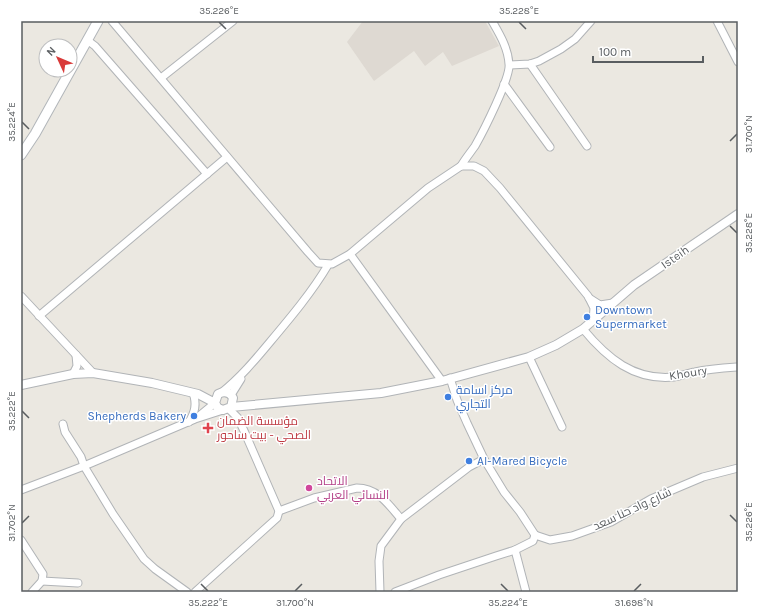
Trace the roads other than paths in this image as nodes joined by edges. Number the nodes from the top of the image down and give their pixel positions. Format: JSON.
{"nodes":[{"id":1,"x":98,"y":21,"type":"edge"},
{"id":2,"x":112,"y":21,"type":"edge"},
{"id":3,"x":233,"y":21,"type":"edge"},
{"id":4,"x":492,"y":21,"type":"edge"},
{"id":5,"x":591,"y":21,"type":"edge"},
{"id":6,"x":717,"y":21,"type":"edge"},
{"id":7,"x":88,"y":40,"type":"junction"},
{"id":8,"x":738,"y":62,"type":"edge"},
{"id":9,"x":530,"y":64,"type":"junction"},
{"id":10,"x":510,"y":65,"type":"junction"},
{"id":11,"x":160,"y":78,"type":"junction"},
{"id":12,"x":504,"y":84,"type":"junction"},
{"id":13,"x":587,"y":146,"type":"dead end"},
{"id":14,"x":550,"y":147,"type":"dead end"},
{"id":15,"x":21,"y":155,"type":"edge"},
{"id":16,"x":228,"y":157,"type":"junction"},
{"id":17,"x":461,"y":166,"type":"junction"},
{"id":18,"x":207,"y":174,"type":"junction"},
{"id":19,"x":738,"y":214,"type":"edge"},
{"id":20,"x":350,"y":254,"type":"junction"},
{"id":21,"x":328,"y":265,"type":"junction"},
{"id":22,"x":21,"y":296,"type":"edge"},
{"id":23,"x":588,"y":296,"type":"junction"},
{"id":24,"x":613,"y":303,"type":"junction"},
{"id":25,"x":40,"y":316,"type":"junction"},
{"id":26,"x":594,"y":321,"type":"junction"},
{"id":27,"x":583,"y":329,"type":"junction"},
{"id":28,"x":76,"y":354,"type":"junction"},
{"id":29,"x":529,"y":358,"type":"junction"},
{"id":30,"x":738,"y":366,"type":"edge"},
{"id":31,"x":93,"y":373,"type":"junction"},
{"id":32,"x":243,"y":373,"type":"junction"},
{"id":33,"x":73,"y":374,"type":"junction"},
{"id":34,"x":450,"y":378,"type":"junction"},
{"id":35,"x":442,"y":380,"type":"junction"},
{"id":36,"x":21,"y":385,"type":"edge"},
{"id":37,"x":195,"y":393,"type":"junction"},
{"id":38,"x":221,"y":393,"type":"junction"},
{"id":39,"x":231,"y":395,"type":"junction"},
{"id":40,"x":215,"y":402,"type":"junction"},
{"id":41,"x":228,"y":409,"type":"junction"},
{"id":42,"x":192,"y":420,"type":"junction"},
{"id":43,"x":63,"y":424,"type":"dead end"},
{"id":44,"x":562,"y":427,"type":"dead end"},
{"id":45,"x":484,"y":459,"type":"junction"},
{"id":46,"x":84,"y":466,"type":"junction"},
{"id":47,"x":738,"y":468,"type":"edge"},
{"id":48,"x":21,"y":490,"type":"edge"},
{"id":49,"x":279,"y":511,"type":"junction"},
{"id":50,"x":401,"y":519,"type":"junction"},
{"id":51,"x":535,"y":535,"type":"junction"},
{"id":52,"x":21,"y":540,"type":"edge"},
{"id":53,"x":515,"y":550,"type":"junction"},
{"id":54,"x":42,"y":581,"type":"junction"},
{"id":55,"x":78,"y":583,"type":"dead end"},
{"id":56,"x":32,"y":592,"type":"edge"},
{"id":57,"x":187,"y":592,"type":"edge"},
{"id":58,"x":194,"y":592,"type":"edge"},
{"id":59,"x":380,"y":592,"type":"edge"},
{"id":60,"x":395,"y":592,"type":"edge"},
{"id":61,"x":526,"y":592,"type":"edge"}],
"edges":[{"from":1,"to":7,"type":"main road"},
{"from":2,"to":11,"type":"street"},
{"from":3,"to":11,"type":"street"},
{"from":4,"to":10,"type":"street"},
{"from":5,"to":9,"type":"street"},
{"from":6,"to":8,"type":"street"},
{"from":7,"to":15,"type":"main road"},
{"from":7,"to":18,"type":"street"},
{"from":9,"to":10,"type":"street"},
{"from":9,"to":13,"type":"street"},
{"from":10,"to":12,"type":"street"},
{"from":11,"to":16,"type":"street"},
{"from":12,"to":14,"type":"street"},
{"from":12,"to":17,"type":"street"},
{"from":16,"to":18,"type":"street"},
{"from":16,"to":21,"type":"street"},
{"from":17,"to":20,"type":"street"},
{"from":17,"to":23,"type":"street"},
{"from":18,"to":25,"type":"street"},
{"from":19,"to":24,"type":"street","name":"Isteih"},
{"from":20,"to":21,"type":"street"},
{"from":20,"to":35,"type":"street"},
{"from":21,"to":32,"type":"street"},
{"from":22,"to":25,"type":"street"},
{"from":23,"to":24,"type":"street"},
{"from":23,"to":26,"type":"street"},
{"from":24,"to":26,"type":"street","name":"Isteih"},
{"from":25,"to":28,"type":"street"},
{"from":26,"to":27,"type":"street","name":"Isteih"},
{"from":27,"to":29,"type":"street","name":"Isteih"},
{"from":27,"to":30,"type":"street","name":"Khoury"},
{"from":28,"to":31,"type":"street"},
{"from":28,"to":33,"type":"street"},
{"from":29,"to":34,"type":"street","name":"Isteih"},
{"from":29,"to":44,"type":"street"},
{"from":31,"to":33,"type":"street"},
{"from":31,"to":37,"type":"street"},
{"from":32,"to":38,"type":"street"},
{"from":32,"to":39,"type":"street"},
{"from":33,"to":36,"type":"street"},
{"from":34,"to":35,"type":"street","name":"Isteih"},
{"from":34,"to":45,"type":"street"},
{"from":35,"to":41,"type":"street","name":"Isteih"},
{"from":37,"to":38,"type":"street"},
{"from":37,"to":40,"type":"street"},
{"from":37,"to":42,"type":"street"},
{"from":38,"to":39,"type":"street"},
{"from":38,"to":40,"type":"street"},
{"from":39,"to":41,"type":"street"},
{"from":40,"to":41,"type":"street"},
{"from":40,"to":42,"type":"street"},
{"from":41,"to":42,"type":"street"},
{"from":41,"to":49,"type":"street"},
{"from":42,"to":46,"type":"street"},
{"from":43,"to":46,"type":"street"},
{"from":45,"to":50,"type":"street"},
{"from":45,"to":51,"type":"street"},
{"from":46,"to":48,"type":"street"},
{"from":46,"to":57,"type":"street"},
{"from":47,"to":51,"type":"street","name":"شارع واد حنا سعد"},
{"from":49,"to":50,"type":"street"},
{"from":49,"to":58,"type":"street"},
{"from":50,"to":59,"type":"street"},
{"from":51,"to":53,"type":"street"},
{"from":52,"to":54,"type":"street"},
{"from":53,"to":60,"type":"street"},
{"from":53,"to":61,"type":"street"},
{"from":54,"to":55,"type":"street"},
{"from":54,"to":56,"type":"street"}]}
